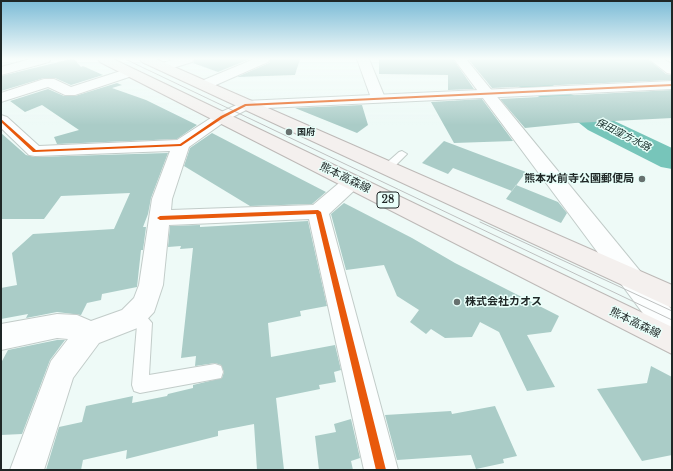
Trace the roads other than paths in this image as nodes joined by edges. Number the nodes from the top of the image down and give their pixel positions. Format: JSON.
{"nodes":[{"id":1,"x":103,"y":81,"type":"edge"},
{"id":2,"x":148,"y":81,"type":"edge"},
{"id":3,"x":195,"y":81,"type":"edge"},
{"id":4,"x":213,"y":81,"type":"edge"},
{"id":5,"x":371,"y":81,"type":"edge"},
{"id":6,"x":476,"y":81,"type":"edge"},
{"id":7,"x":204,"y":85,"type":"junction"},
{"id":8,"x":672,"y":85,"type":"edge"},
{"id":9,"x":486,"y":94,"type":"junction"},
{"id":10,"x":1,"y":98,"type":"edge"},
{"id":11,"x":378,"y":98,"type":"junction"},
{"id":12,"x":245,"y":104,"type":"junction"},
{"id":13,"x":222,"y":117,"type":"junction"},
{"id":14,"x":1,"y":120,"type":"edge"},
{"id":15,"x":181,"y":145,"type":"junction"},
{"id":16,"x":402,"y":154,"type":"dead end"},
{"id":17,"x":386,"y":168,"type":"junction"},
{"id":18,"x":352,"y":182,"type":"junction"},
{"id":19,"x":318,"y":212,"type":"junction"},
{"id":20,"x":160,"y":218,"type":"junction"},
{"id":21,"x":632,"y":280,"type":"junction"},
{"id":22,"x":672,"y":297,"type":"edge"},
{"id":23,"x":136,"y":314,"type":"junction"},
{"id":24,"x":672,"y":330,"type":"edge"},
{"id":25,"x":89,"y":334,"type":"junction"},
{"id":26,"x":1,"y":337,"type":"edge"},
{"id":27,"x":672,"y":341,"type":"edge"},
{"id":28,"x":215,"y":372,"type":"dead end"},
{"id":29,"x":27,"y":470,"type":"edge"},
{"id":30,"x":381,"y":470,"type":"edge"}],
"edges":[{"from":1,"to":10,"type":"street"},
{"from":2,"to":13,"type":"main road","name":"熊本高森線","number":"28"},
{"from":3,"to":7,"type":"main road","number":"28"},
{"from":4,"to":7,"type":"street"},
{"from":5,"to":11,"type":"street"},
{"from":6,"to":9,"type":"street"},
{"from":7,"to":12,"type":"main road","number":"28"},
{"from":8,"to":9,"type":"street"},
{"from":9,"to":11,"type":"street"},
{"from":9,"to":21,"type":"street"},
{"from":11,"to":12,"type":"street"},
{"from":12,"to":13,"type":"street"},
{"from":12,"to":17,"type":"main road","number":"28"},
{"from":13,"to":15,"type":"street"},
{"from":13,"to":18,"type":"main road","name":"熊本高森線","number":"28"},
{"from":14,"to":15,"type":"street"},
{"from":15,"to":20,"type":"street"},
{"from":16,"to":17,"type":"lane"},
{"from":17,"to":21,"type":"main road","number":"28"},
{"from":18,"to":19,"type":"street"},
{"from":18,"to":27,"type":"main road","name":"熊本高森線","number":"28"},
{"from":19,"to":20,"type":"street"},
{"from":19,"to":30,"type":"street"},
{"from":20,"to":23,"type":"street"},
{"from":21,"to":22,"type":"main road","number":"28"},
{"from":21,"to":24,"type":"street"},
{"from":23,"to":25,"type":"street"},
{"from":23,"to":28,"type":"lane"},
{"from":25,"to":26,"type":"street"},
{"from":25,"to":29,"type":"street"}]}
